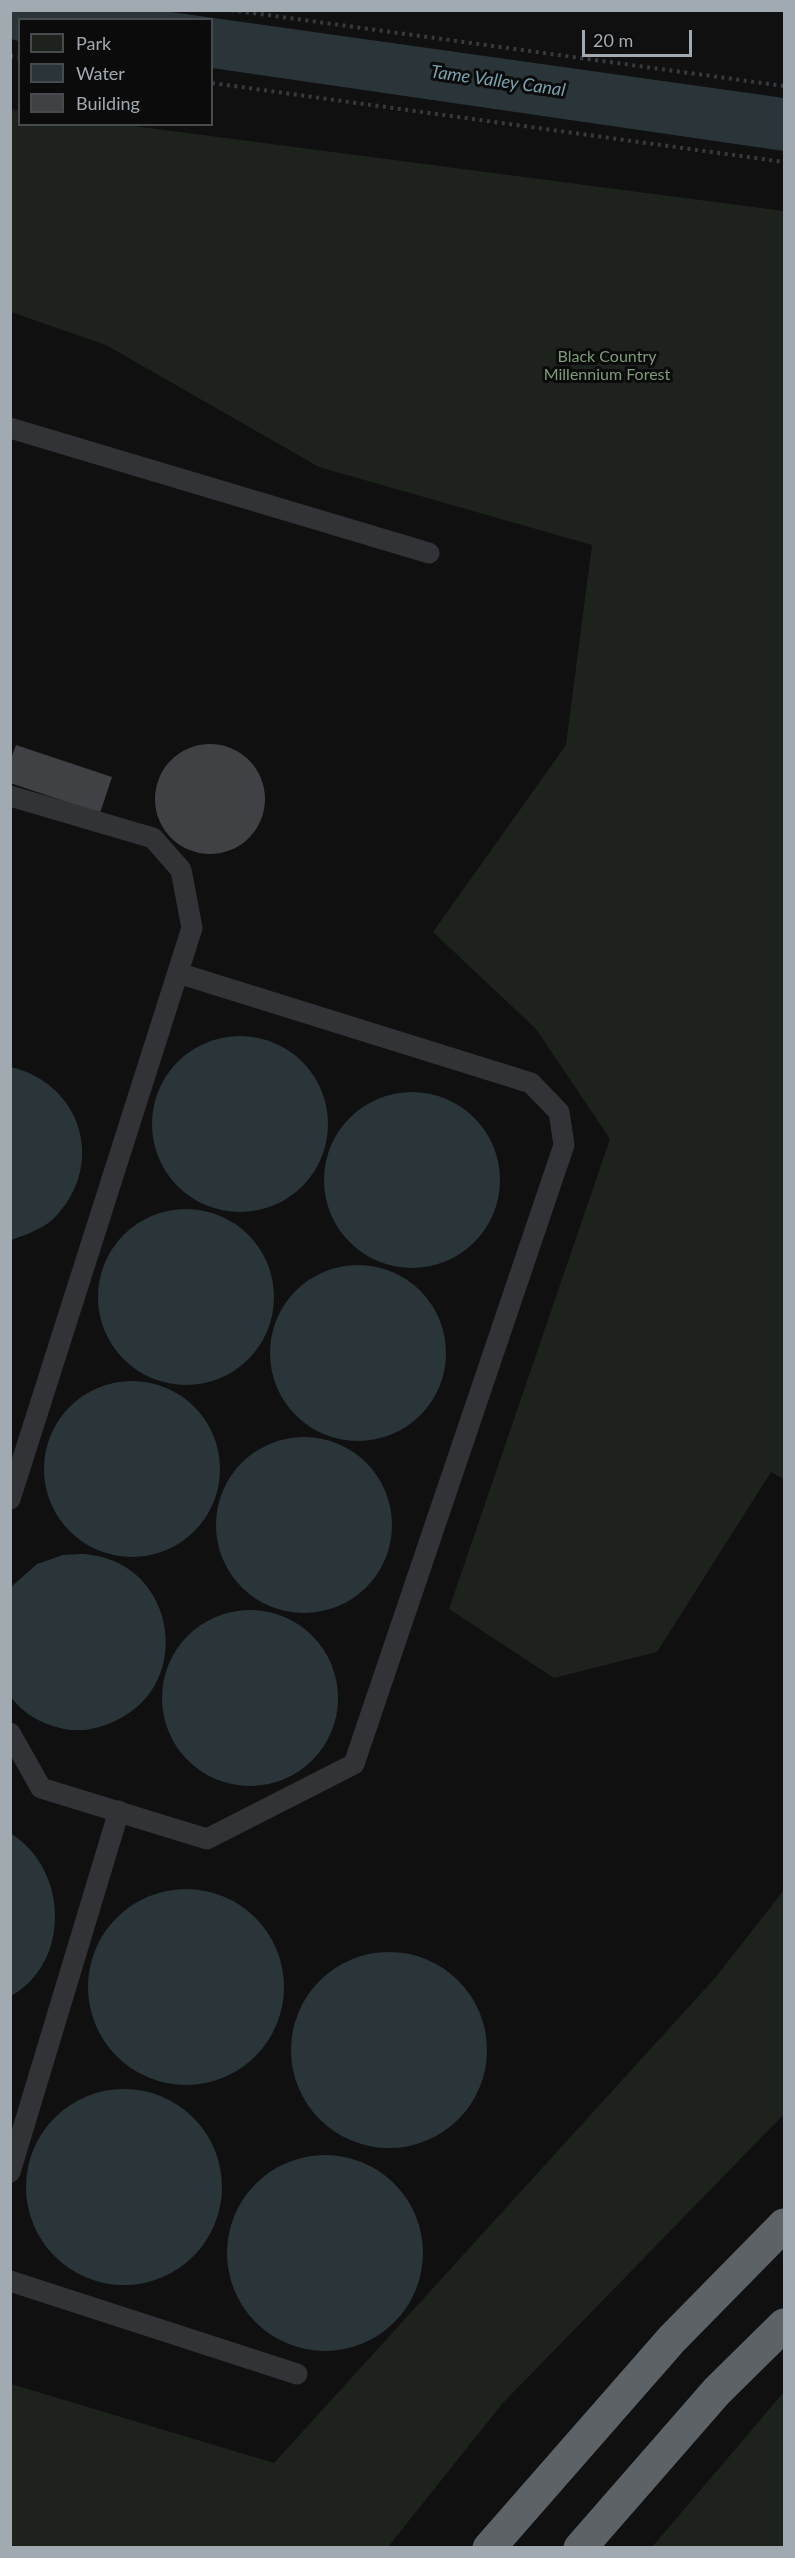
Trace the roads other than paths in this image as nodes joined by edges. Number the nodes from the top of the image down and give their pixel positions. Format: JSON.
{"nodes":[{"id":1,"x":10,"y":428,"type":"edge"},
{"id":2,"x":429,"y":553,"type":"dead end"},
{"id":3,"x":10,"y":796,"type":"edge"},
{"id":4,"x":178,"y":973,"type":"junction"},
{"id":5,"x":10,"y":1499,"type":"edge"},
{"id":6,"x":10,"y":1733,"type":"edge"},
{"id":7,"x":119,"y":1811,"type":"junction"},
{"id":8,"x":10,"y":2172,"type":"edge"},
{"id":9,"x":784,"y":2224,"type":"edge"},
{"id":10,"x":10,"y":2282,"type":"edge"},
{"id":11,"x":784,"y":2325,"type":"edge"},
{"id":12,"x":297,"y":2374,"type":"dead end"},
{"id":13,"x":489,"y":2547,"type":"edge"},
{"id":14,"x":580,"y":2547,"type":"edge"}],
"edges":[{"from":1,"to":2,"type":"lane"},
{"from":3,"to":4,"type":"lane"},
{"from":4,"to":5,"type":"lane"},
{"from":4,"to":7,"type":"lane"},
{"from":6,"to":7,"type":"lane"},
{"from":7,"to":8,"type":"lane"},
{"from":9,"to":13,"type":"highway"},
{"from":10,"to":12,"type":"lane"},
{"from":11,"to":14,"type":"highway"}]}
